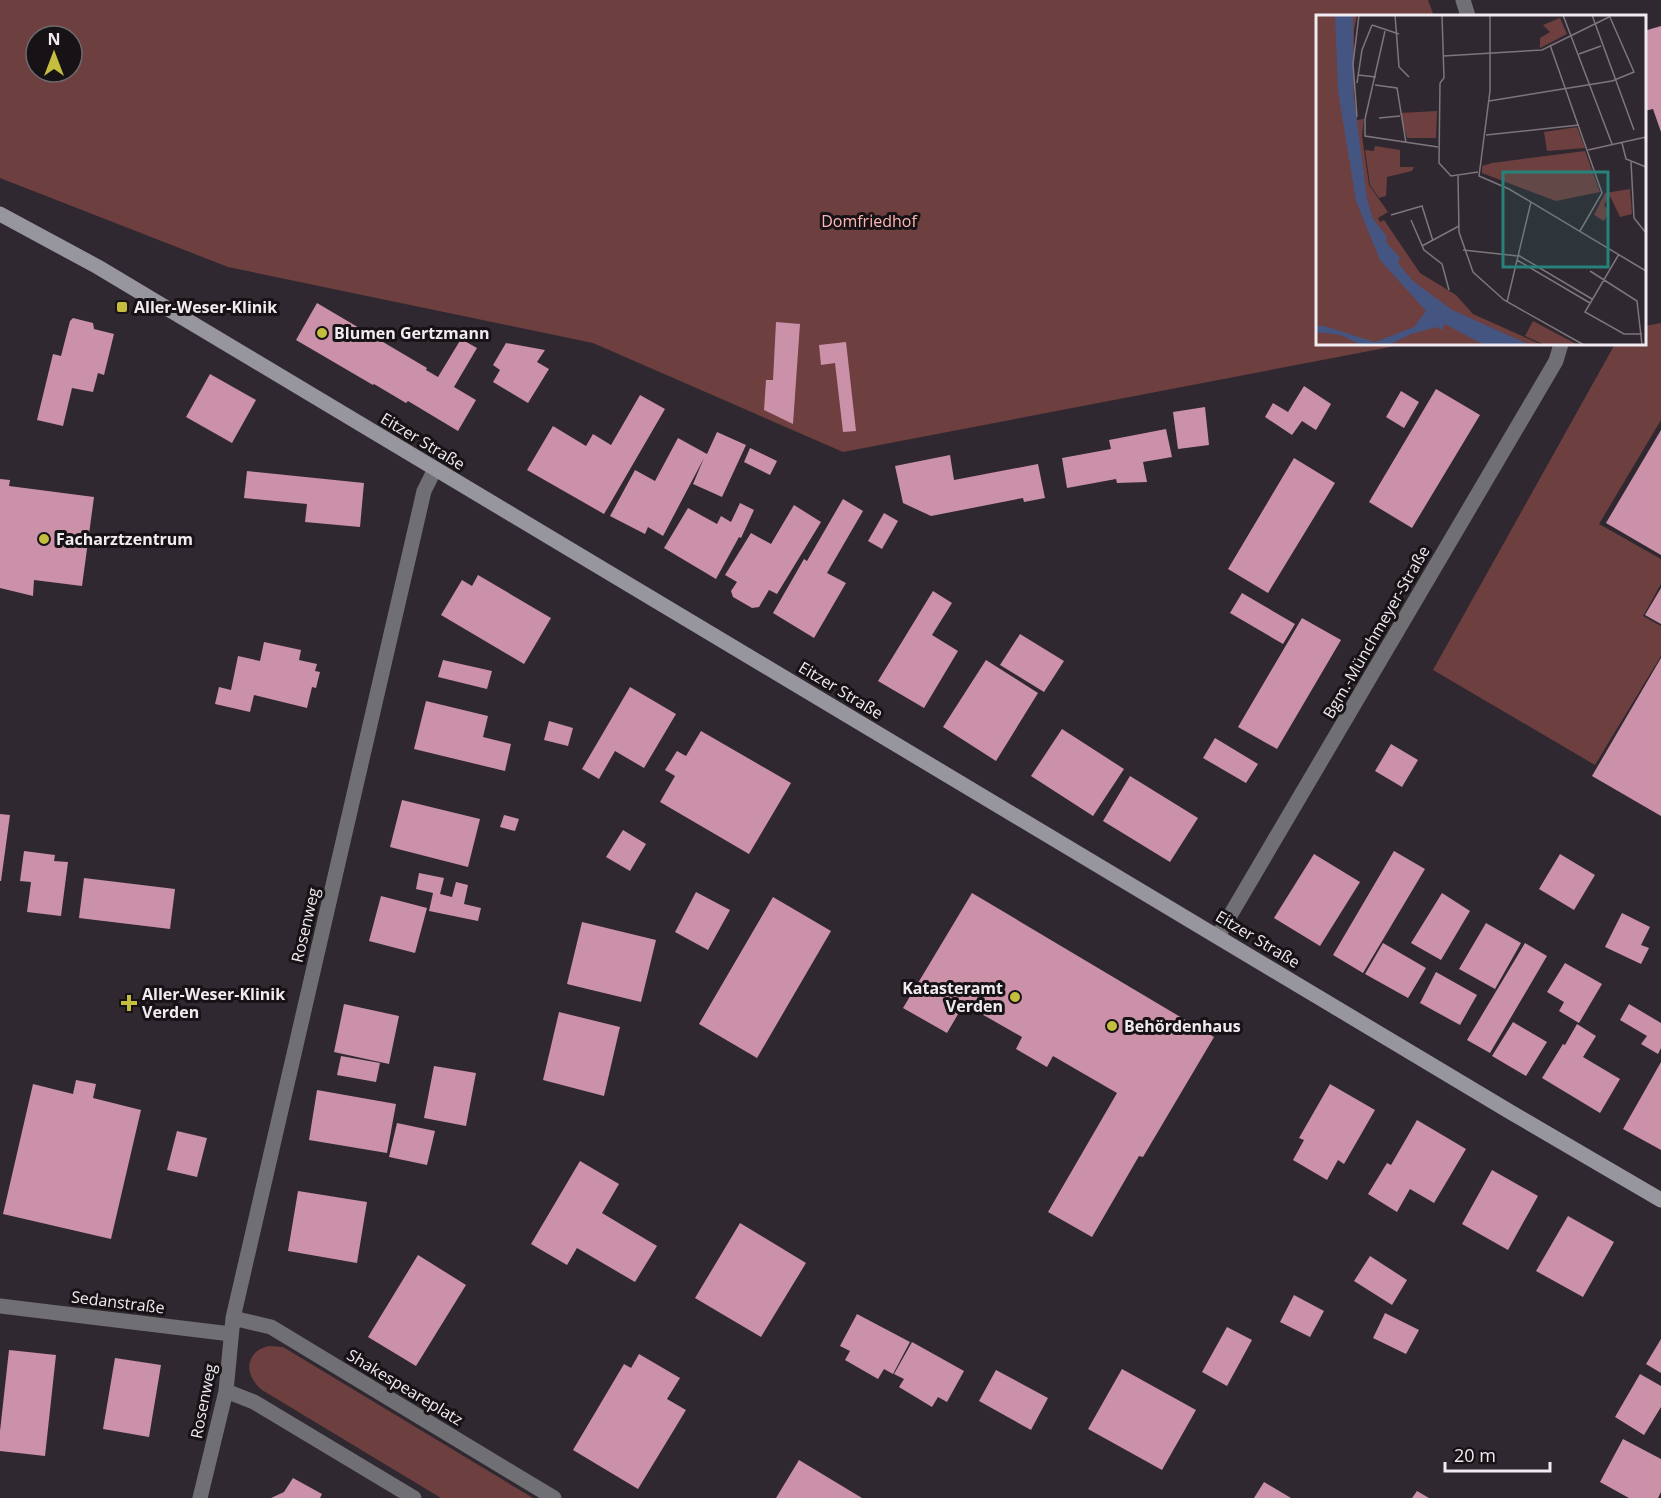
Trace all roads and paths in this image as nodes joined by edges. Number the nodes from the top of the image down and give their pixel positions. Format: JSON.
{"nodes":[{"id":1,"x":1463,"y":0,"type":"edge"},
{"id":2,"x":1468,"y":15,"type":"edge"},
{"id":3,"x":0,"y":214,"type":"edge"},
{"id":4,"x":1561,"y":345,"type":"edge"},
{"id":5,"x":435,"y":469,"type":"junction"},
{"id":6,"x":1218,"y":936,"type":"junction"},
{"id":7,"x":1661,"y":1200,"type":"edge"},
{"id":8,"x":0,"y":1306,"type":"edge"},
{"id":9,"x":233,"y":1318,"type":"junction"},
{"id":10,"x":231,"y":1334,"type":"junction"},
{"id":11,"x":226,"y":1391,"type":"junction"},
{"id":12,"x":200,"y":1498,"type":"edge"},
{"id":13,"x":414,"y":1498,"type":"edge"},
{"id":14,"x":554,"y":1498,"type":"edge"}],
"edges":[{"from":1,"to":2,"type":"street"},
{"from":3,"to":5,"type":"main road","name":"Eitzer Straße"},
{"from":4,"to":6,"type":"street","name":"Bgm.-Münchmeyer-Straße"},
{"from":5,"to":6,"type":"main road","name":"Eitzer Straße"},
{"from":5,"to":9,"type":"street","name":"Rosenweg"},
{"from":6,"to":7,"type":"main road","name":"Eitzer Straße"},
{"from":8,"to":10,"type":"street","name":"Sedanstraße"},
{"from":9,"to":10,"type":"street","name":"Rosenweg"},
{"from":9,"to":14,"type":"street","name":"Shakespeareplatz"},
{"from":10,"to":11,"type":"street","name":"Rosenweg"},
{"from":11,"to":12,"type":"street","name":"Rosenweg"},
{"from":11,"to":13,"type":"street"}]}
